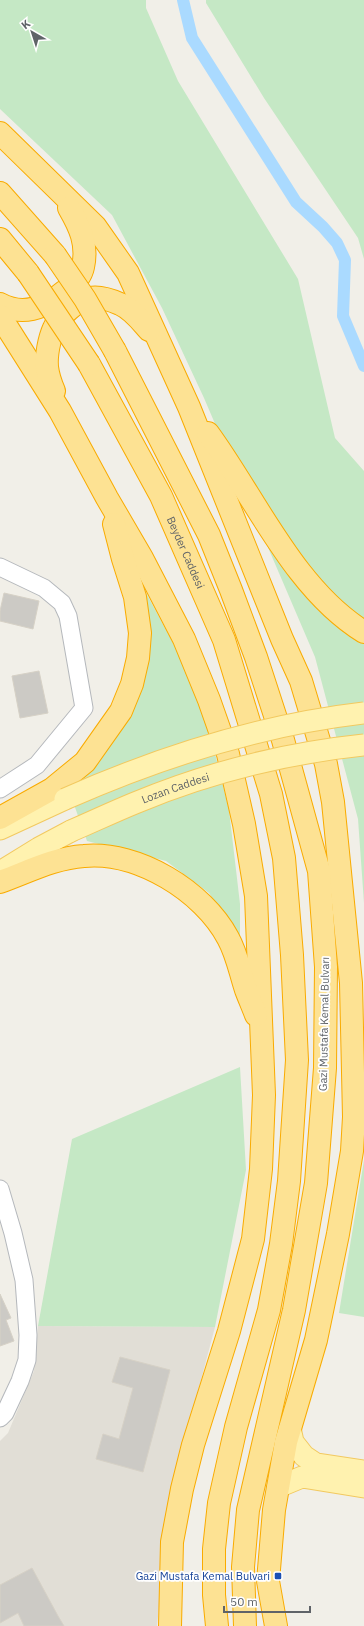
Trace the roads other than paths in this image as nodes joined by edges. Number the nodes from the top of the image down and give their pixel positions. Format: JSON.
{"nodes":[{"id":1,"x":0,"y":133,"type":"edge"},
{"id":2,"x":59,"y":189,"type":"junction"},
{"id":3,"x":0,"y":193,"type":"edge"},
{"id":4,"x":0,"y":239,"type":"edge"},
{"id":5,"x":0,"y":304,"type":"edge"},
{"id":6,"x":0,"y":316,"type":"edge"},
{"id":7,"x":161,"y":345,"type":"junction"},
{"id":8,"x":189,"y":408,"type":"junction"},
{"id":9,"x":60,"y":411,"type":"junction"},
{"id":10,"x":107,"y":498,"type":"junction"},
{"id":11,"x":0,"y":567,"type":"edge"},
{"id":12,"x":364,"y":632,"type":"edge"},
{"id":13,"x":364,"y":713,"type":"edge"},
{"id":14,"x":364,"y":745,"type":"edge"},
{"id":15,"x":0,"y":788,"type":"edge"},
{"id":16,"x":0,"y":818,"type":"edge"},
{"id":17,"x":0,"y":829,"type":"edge"},
{"id":18,"x":0,"y":872,"type":"edge"},
{"id":19,"x":0,"y":882,"type":"edge"},
{"id":20,"x":262,"y":1029,"type":"junction"},
{"id":21,"x":364,"y":1087,"type":"edge"},
{"id":22,"x":354,"y":1117,"type":"junction"},
{"id":23,"x":0,"y":1188,"type":"edge"},
{"id":24,"x":7,"y":1236,"type":"edge"},
{"id":25,"x":0,"y":1418,"type":"edge"},
{"id":26,"x":290,"y":1428,"type":"junction"},
{"id":27,"x":364,"y":1471,"type":"edge"},
{"id":28,"x":278,"y":1487,"type":"junction"},
{"id":29,"x":364,"y":1487,"type":"edge"},
{"id":30,"x":170,"y":1626,"type":"edge"},
{"id":31,"x":217,"y":1626,"type":"edge"},
{"id":32,"x":245,"y":1626,"type":"edge"},
{"id":33,"x":276,"y":1626,"type":"edge"}],
"edges":[{"from":1,"to":2,"type":"highway"},
{"from":2,"to":5,"type":"highway"},
{"from":2,"to":7,"type":"highway"},
{"from":3,"to":32,"type":"highway","name":"Gazi Mustafa Kemal Bulvarı","bridge":true},
{"from":4,"to":31,"type":"highway","name":"Beyder Caddesi","bridge":true},
{"from":6,"to":9,"type":"highway"},
{"from":7,"to":8,"type":"highway"},
{"from":7,"to":9,"type":"highway"},
{"from":8,"to":12,"type":"highway"},
{"from":8,"to":22,"type":"highway"},
{"from":9,"to":10,"type":"highway"},
{"from":10,"to":16,"type":"highway"},
{"from":10,"to":20,"type":"highway"},
{"from":11,"to":15,"type":"street"},
{"from":13,"to":17,"type":"main road","bridge":true},
{"from":14,"to":18,"type":"main road","name":"Lozan Caddesi","bridge":true},
{"from":19,"to":20,"type":"highway"},
{"from":20,"to":30,"type":"highway"},
{"from":21,"to":22,"type":"highway"},
{"from":22,"to":26,"type":"highway"},
{"from":23,"to":24,"type":"street"},
{"from":24,"to":25,"type":"street"},
{"from":26,"to":27,"type":"main road"},
{"from":26,"to":28,"type":"highway"},
{"from":28,"to":29,"type":"main road"},
{"from":28,"to":33,"type":"highway"}]}
